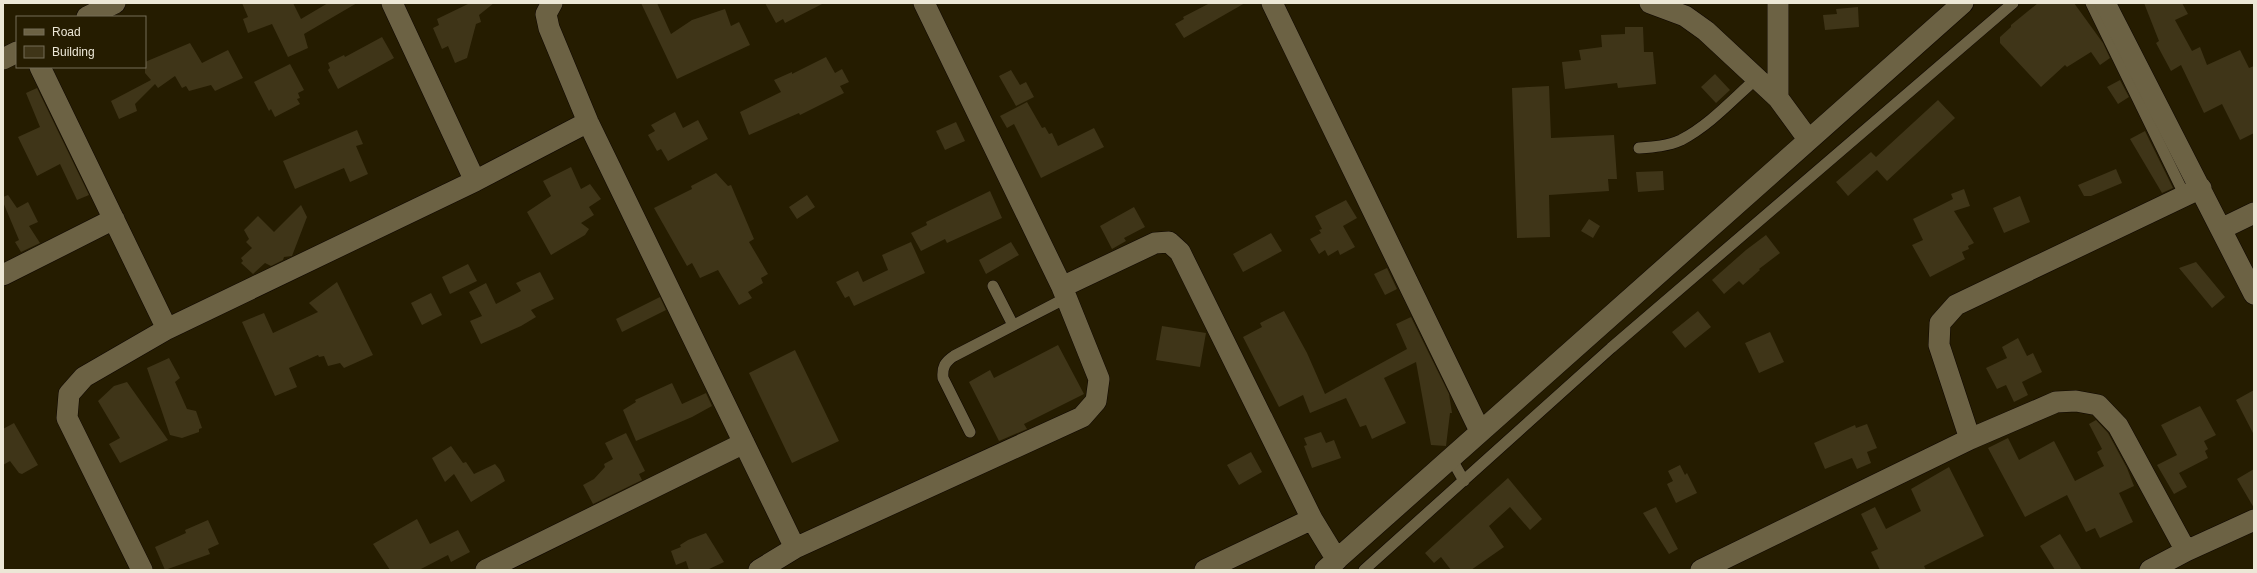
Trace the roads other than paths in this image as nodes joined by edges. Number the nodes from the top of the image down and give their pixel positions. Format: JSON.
{"nodes":[{"id":1,"x":115,"y":3,"type":"edge"},
{"id":2,"x":392,"y":3,"type":"edge"},
{"id":3,"x":552,"y":3,"type":"edge"},
{"id":4,"x":924,"y":3,"type":"edge"},
{"id":5,"x":1272,"y":3,"type":"edge"},
{"id":6,"x":1650,"y":3,"type":"edge"},
{"id":7,"x":1778,"y":3,"type":"edge"},
{"id":8,"x":1963,"y":3,"type":"edge"},
{"id":9,"x":2013,"y":3,"type":"edge"},
{"id":10,"x":2090,"y":3,"type":"edge"},
{"id":11,"x":2105,"y":3,"type":"edge"},
{"id":12,"x":89,"y":16,"type":"edge"},
{"id":13,"x":16,"y":52,"type":"edge"},
{"id":14,"x":3,"y":59,"type":"edge"},
{"id":15,"x":40,"y":68,"type":"edge"},
{"id":16,"x":1757,"y":78,"type":"junction"},
{"id":17,"x":1778,"y":98,"type":"junction"},
{"id":18,"x":588,"y":122,"type":"junction"},
{"id":19,"x":1808,"y":139,"type":"junction"},
{"id":20,"x":1639,"y":148,"type":"dead end"},
{"id":21,"x":475,"y":181,"type":"junction"},
{"id":22,"x":2193,"y":192,"type":"junction"},
{"id":23,"x":2254,"y":213,"type":"edge"},
{"id":24,"x":114,"y":218,"type":"junction"},
{"id":25,"x":2221,"y":229,"type":"junction"},
{"id":26,"x":3,"y":275,"type":"edge"},
{"id":27,"x":993,"y":286,"type":"dead end"},
{"id":28,"x":1064,"y":292,"type":"junction"},
{"id":29,"x":2254,"y":294,"type":"edge"},
{"id":30,"x":1013,"y":325,"type":"junction"},
{"id":31,"x":168,"y":329,"type":"junction"},
{"id":32,"x":1480,"y":431,"type":"junction"},
{"id":33,"x":970,"y":432,"type":"dead end"},
{"id":34,"x":1970,"y":439,"type":"junction"},
{"id":35,"x":744,"y":443,"type":"junction"},
{"id":36,"x":1451,"y":458,"type":"junction"},
{"id":37,"x":1464,"y":481,"type":"junction"},
{"id":38,"x":1312,"y":519,"type":"junction"},
{"id":39,"x":2254,"y":520,"type":"edge"},
{"id":40,"x":795,"y":548,"type":"junction"},
{"id":41,"x":2186,"y":551,"type":"junction"},
{"id":42,"x":1331,"y":565,"type":"edge"},
{"id":43,"x":142,"y":570,"type":"edge"},
{"id":44,"x":486,"y":570,"type":"edge"},
{"id":45,"x":759,"y":570,"type":"edge"},
{"id":46,"x":1205,"y":570,"type":"edge"},
{"id":47,"x":1364,"y":570,"type":"edge"},
{"id":48,"x":1701,"y":570,"type":"edge"},
{"id":49,"x":2150,"y":570,"type":"edge"}],
"edges":[{"from":1,"to":12,"type":"street"},
{"from":2,"to":21,"type":"street"},
{"from":3,"to":18,"type":"street"},
{"from":4,"to":28,"type":"street"},
{"from":5,"to":32,"type":"street"},
{"from":6,"to":16,"type":"street"},
{"from":7,"to":17,"type":"street"},
{"from":8,"to":19,"type":"street"},
{"from":9,"to":37,"type":"lane"},
{"from":10,"to":22,"type":"lane"},
{"from":11,"to":22,"type":"street"},
{"from":13,"to":14,"type":"street"},
{"from":15,"to":24,"type":"street"},
{"from":16,"to":17,"type":"street"},
{"from":16,"to":20,"type":"lane"},
{"from":17,"to":19,"type":"street"},
{"from":18,"to":21,"type":"street"},
{"from":18,"to":35,"type":"street"},
{"from":19,"to":32,"type":"street"},
{"from":21,"to":31,"type":"street"},
{"from":22,"to":25,"type":"street"},
{"from":22,"to":34,"type":"street"},
{"from":23,"to":25,"type":"street"},
{"from":24,"to":26,"type":"street"},
{"from":24,"to":31,"type":"street"},
{"from":25,"to":29,"type":"street"},
{"from":27,"to":30,"type":"lane"},
{"from":28,"to":30,"type":"lane"},
{"from":28,"to":38,"type":"street"},
{"from":28,"to":40,"type":"street"},
{"from":30,"to":33,"type":"lane"},
{"from":31,"to":43,"type":"street"},
{"from":32,"to":36,"type":"street"},
{"from":34,"to":41,"type":"street"},
{"from":34,"to":48,"type":"street"},
{"from":35,"to":40,"type":"street"},
{"from":35,"to":44,"type":"street"},
{"from":36,"to":37,"type":"lane"},
{"from":36,"to":42,"type":"street"},
{"from":37,"to":47,"type":"lane"},
{"from":38,"to":42,"type":"street"},
{"from":38,"to":46,"type":"street"},
{"from":39,"to":41,"type":"street"},
{"from":40,"to":45,"type":"street"},
{"from":41,"to":49,"type":"street"}]}
